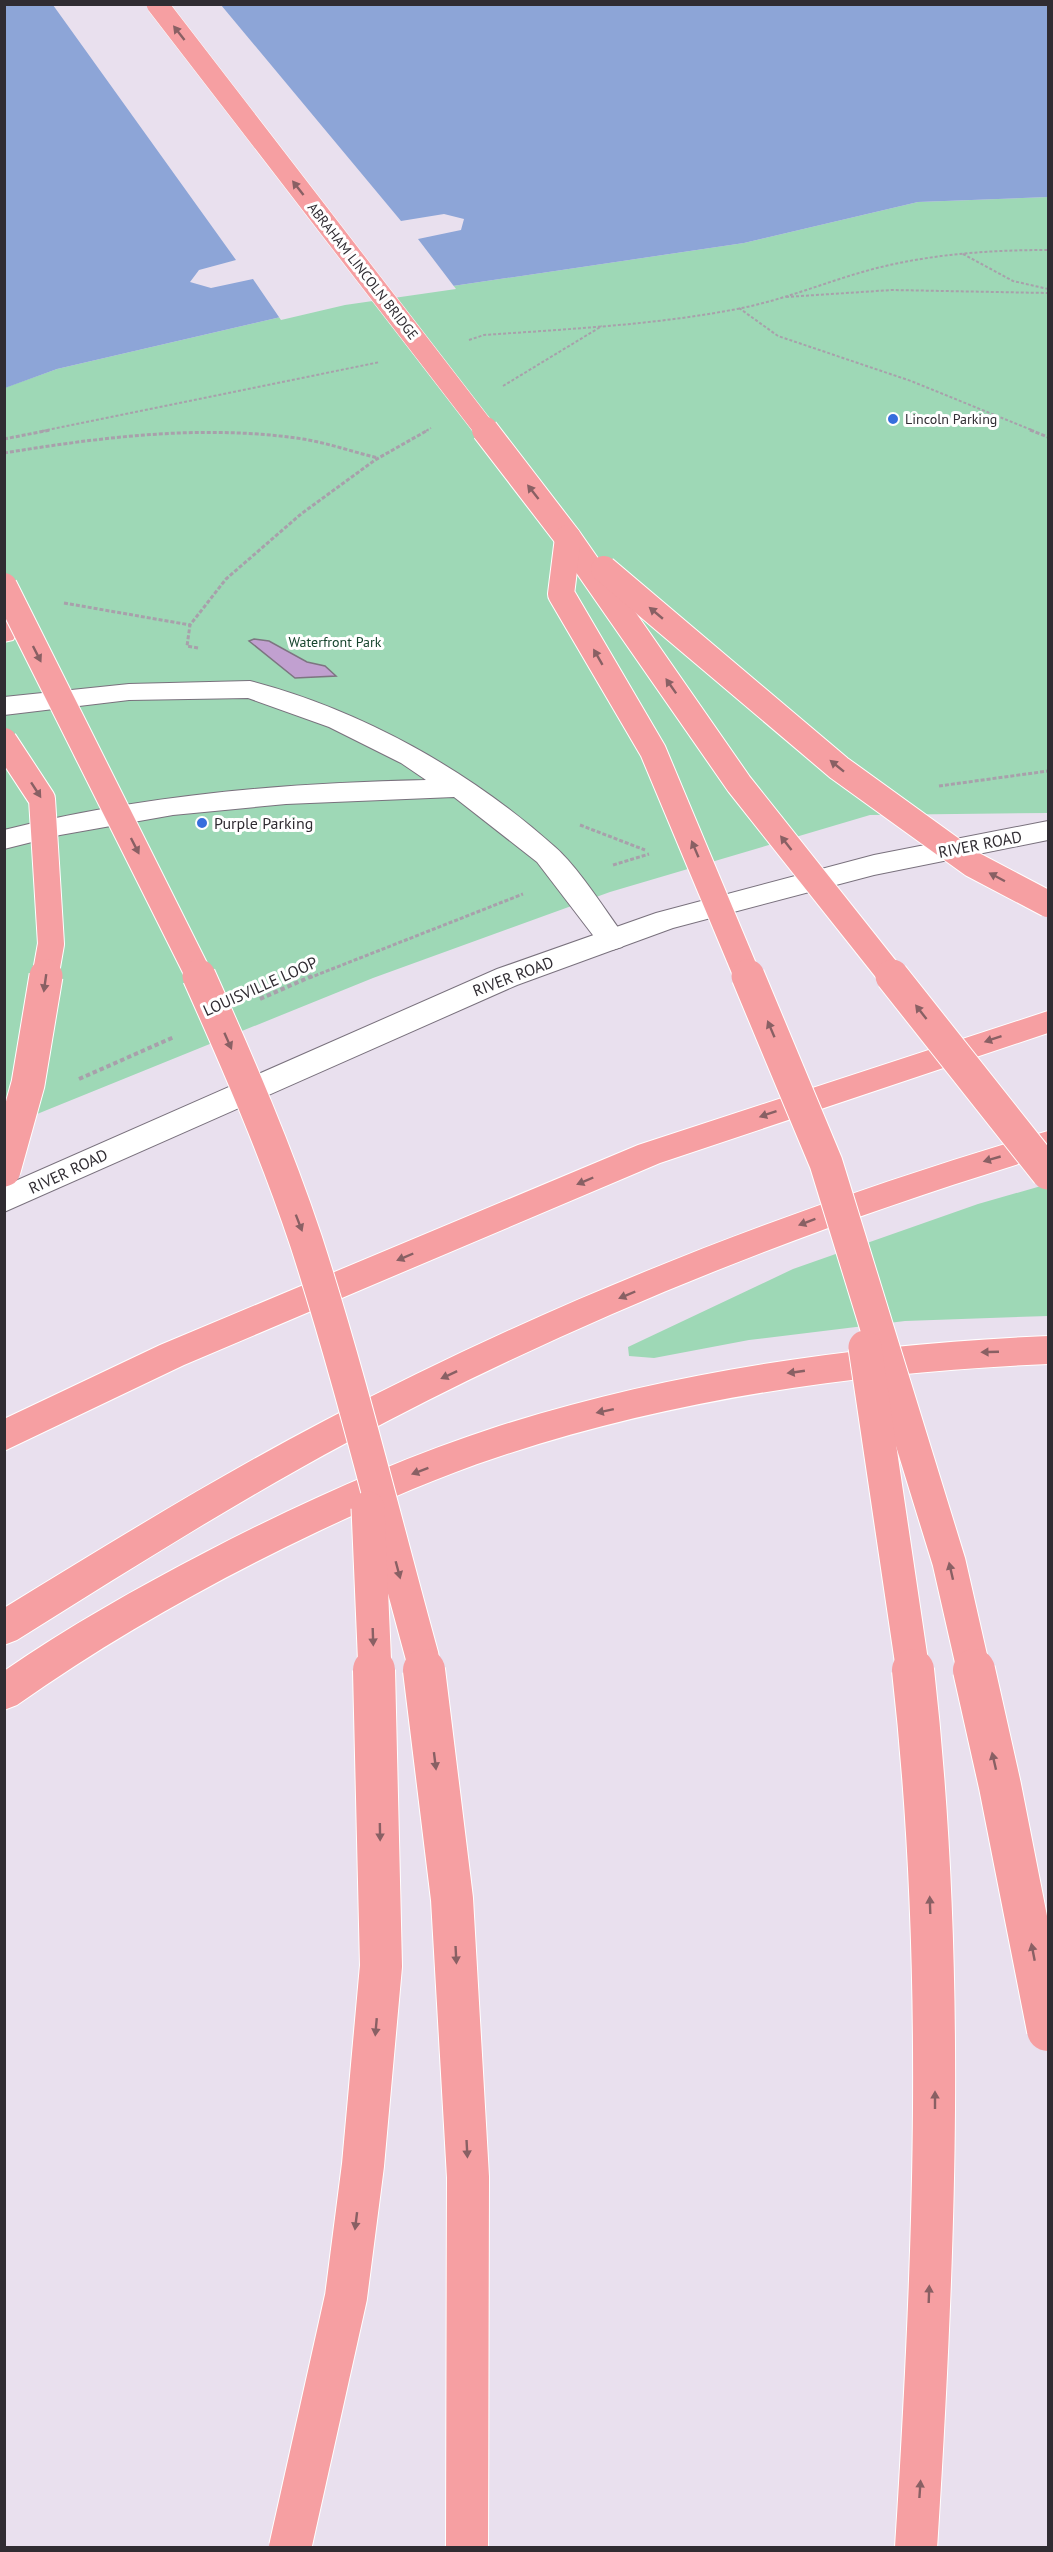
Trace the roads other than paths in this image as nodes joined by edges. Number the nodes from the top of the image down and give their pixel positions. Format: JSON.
{"nodes":[{"id":1,"x":157,"y":4,"type":"edge"},
{"id":2,"x":568,"y":538,"type":"junction"},
{"id":3,"x":8,"y":594,"type":"edge"},
{"id":4,"x":4,"y":634,"type":"edge"},
{"id":5,"x":4,"y":706,"type":"edge"},
{"id":6,"x":4,"y":741,"type":"edge"},
{"id":7,"x":458,"y":788,"type":"junction"},
{"id":8,"x":1048,"y":831,"type":"edge"},
{"id":9,"x":4,"y":840,"type":"edge"},
{"id":10,"x":1048,"y":904,"type":"edge"},
{"id":11,"x":612,"y":940,"type":"junction"},
{"id":12,"x":1048,"y":1022,"type":"edge"},
{"id":13,"x":1048,"y":1143,"type":"edge"},
{"id":14,"x":4,"y":1170,"type":"edge"},
{"id":15,"x":1048,"y":1173,"type":"edge"},
{"id":16,"x":4,"y":1200,"type":"edge"},
{"id":17,"x":844,"y":1221,"type":"junction"},
{"id":18,"x":1048,"y":1350,"type":"edge"},
{"id":19,"x":4,"y":1436,"type":"edge"},
{"id":20,"x":366,"y":1453,"type":"junction"},
{"id":21,"x":4,"y":1628,"type":"edge"},
{"id":22,"x":4,"y":1693,"type":"edge"},
{"id":23,"x":1048,"y":2030,"type":"edge"},
{"id":24,"x":290,"y":2547,"type":"edge"},
{"id":25,"x":467,"y":2547,"type":"edge"},
{"id":26,"x":916,"y":2547,"type":"edge"}],
"edges":[{"from":2,"to":1,"type":"highway","name":"ABRAHAM LINCOLN BRIDGE","one_way":true,"bridge":true},
{"from":10,"to":2,"type":"highway","one_way":true,"bridge":true},
{"from":15,"to":2,"type":"highway","one_way":true,"bridge":true},
{"from":17,"to":2,"type":"highway","one_way":true,"bridge":true},
{"from":3,"to":4,"type":"highway"},
{"from":3,"to":20,"type":"highway","one_way":true,"bridge":true},
{"from":5,"to":7,"type":"street"},
{"from":6,"to":14,"type":"highway","one_way":true,"bridge":true},
{"from":7,"to":9,"type":"street"},
{"from":7,"to":11,"type":"street"},
{"from":8,"to":11,"type":"street","name":"RIVER ROAD"},
{"from":11,"to":16,"type":"street","name":"RIVER ROAD"},
{"from":12,"to":19,"type":"highway","one_way":true},
{"from":13,"to":21,"type":"highway","one_way":true},
{"from":23,"to":17,"type":"highway","one_way":true,"bridge":true},
{"from":26,"to":17,"type":"highway","one_way":true,"bridge":true},
{"from":18,"to":22,"type":"highway","one_way":true},
{"from":20,"to":24,"type":"highway","one_way":true,"bridge":true},
{"from":20,"to":25,"type":"highway","one_way":true,"bridge":true}]}
